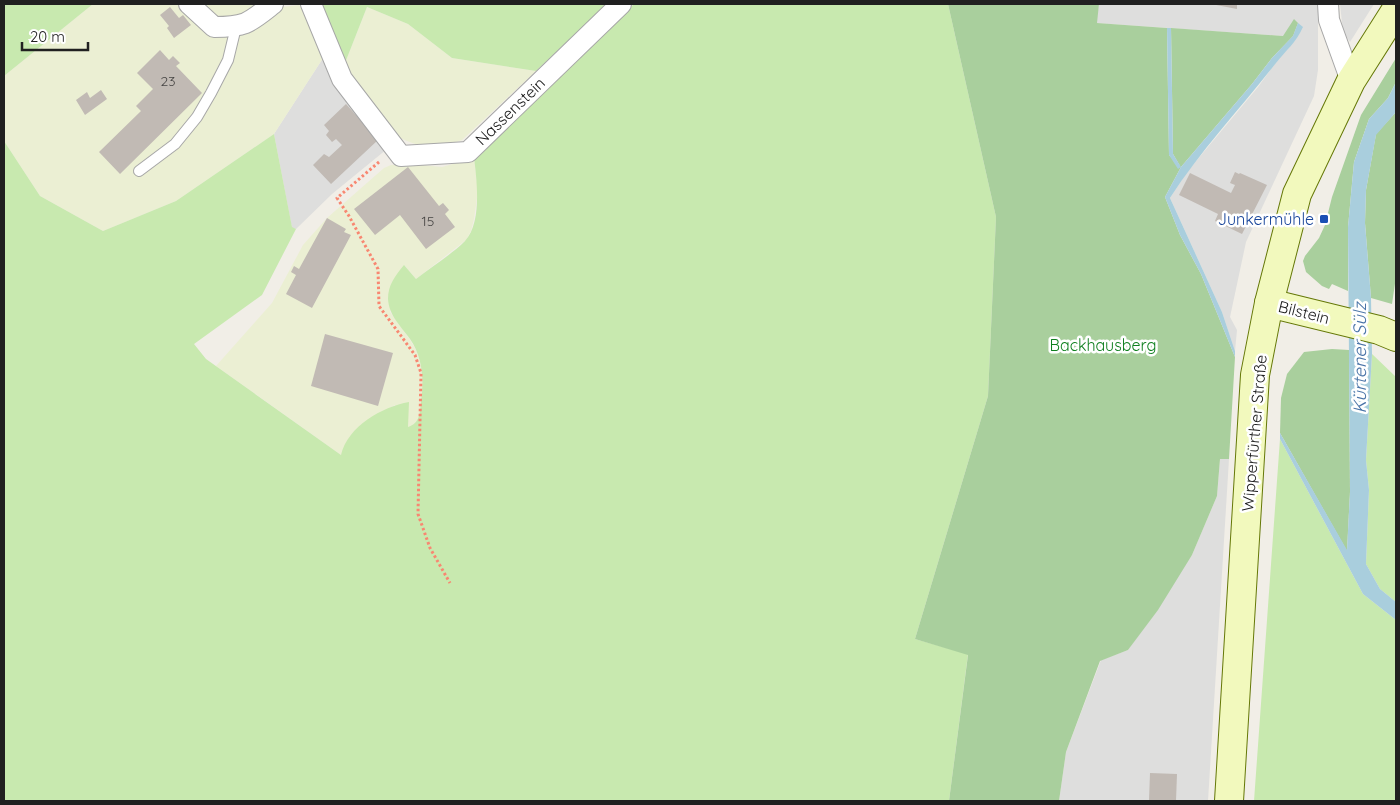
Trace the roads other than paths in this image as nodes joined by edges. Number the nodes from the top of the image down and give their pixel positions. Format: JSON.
{"nodes":[{"id":1,"x":189,"y":4,"type":"edge"},
{"id":2,"x":273,"y":4,"type":"edge"},
{"id":3,"x":311,"y":4,"type":"edge"},
{"id":4,"x":621,"y":4,"type":"edge"},
{"id":5,"x":1328,"y":4,"type":"edge"},
{"id":6,"x":1396,"y":10,"type":"edge"},
{"id":7,"x":236,"y":27,"type":"junction"},
{"id":8,"x":1350,"y":81,"type":"junction"},
{"id":9,"x":139,"y":170,"type":"dead end"},
{"id":10,"x":1269,"y":303,"type":"junction"},
{"id":11,"x":1391,"y":334,"type":"edge"},
{"id":12,"x":1229,"y":801,"type":"edge"}],
"edges":[{"from":1,"to":7,"type":"street"},
{"from":2,"to":7,"type":"street"},
{"from":3,"to":4,"type":"street","name":"Nassenstein"},
{"from":5,"to":8,"type":"street"},
{"from":6,"to":8,"type":"main road","name":"Wipperfürther Straße"},
{"from":7,"to":9,"type":"lane"},
{"from":8,"to":10,"type":"main road","name":"Wipperfürther Straße"},
{"from":10,"to":11,"type":"main road","name":"Bilstein"},
{"from":10,"to":12,"type":"main road","name":"Wipperfürther Straße"}]}
